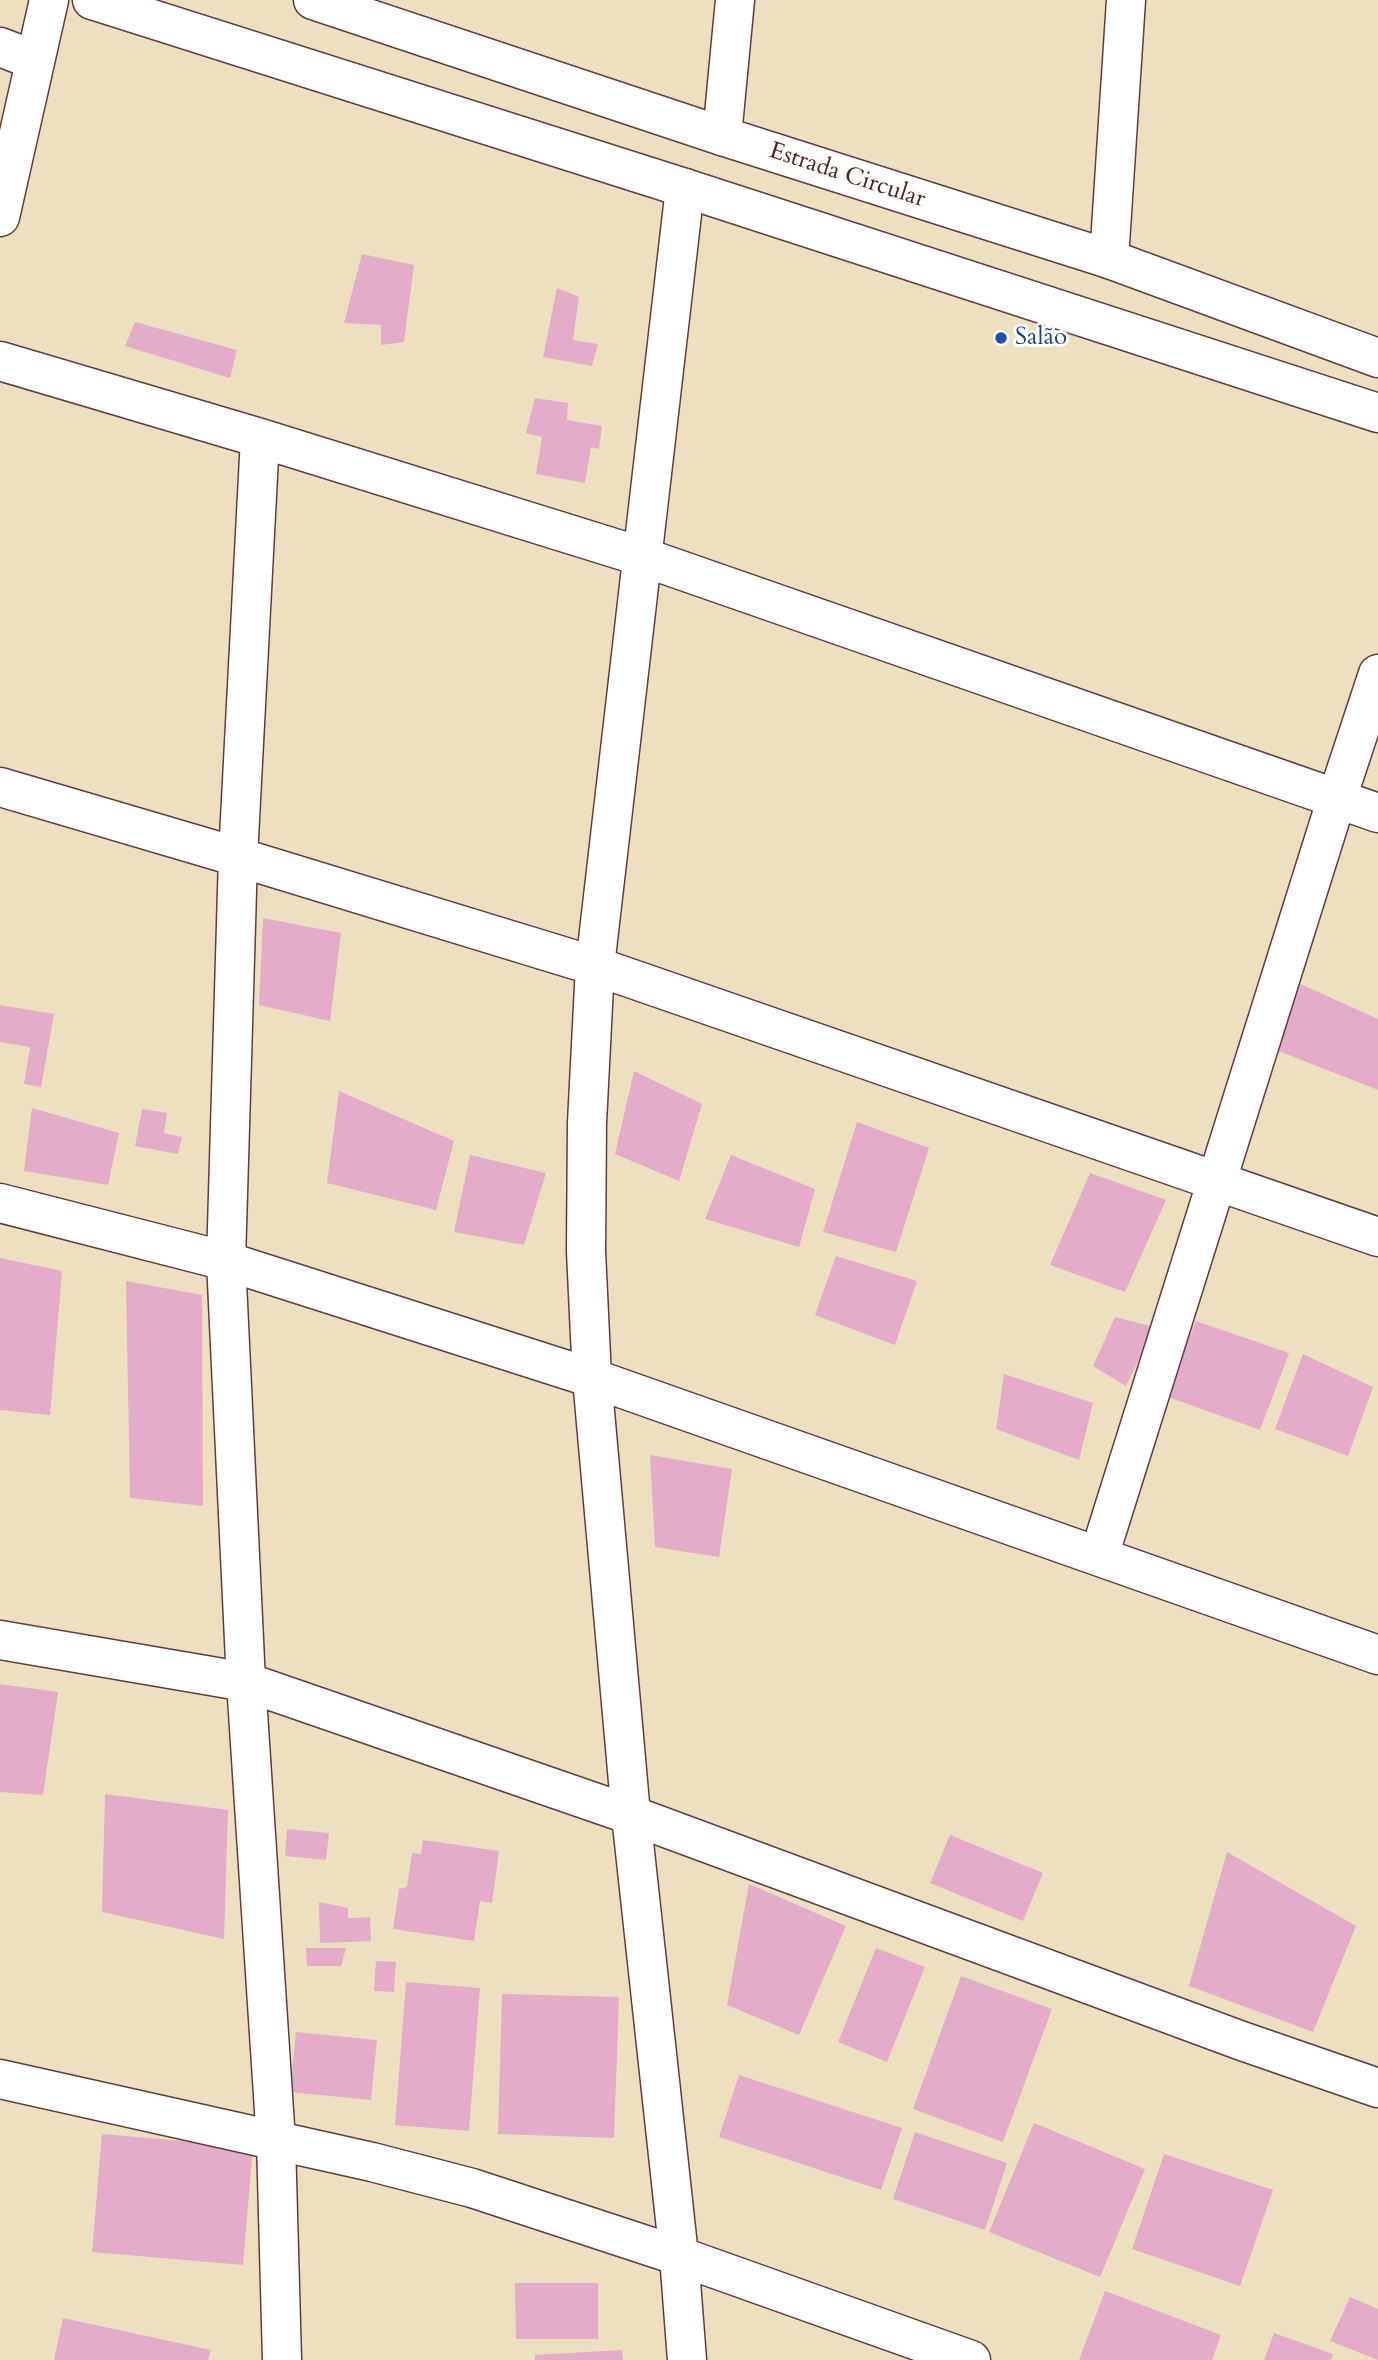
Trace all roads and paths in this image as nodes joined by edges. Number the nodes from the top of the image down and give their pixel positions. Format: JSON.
{"nodes":[{"id":1,"x":49,"y":0,"type":"edge"},
{"id":2,"x":92,"y":0,"type":"edge"},
{"id":3,"x":735,"y":0,"type":"edge"},
{"id":4,"x":1126,"y":0,"type":"edge"},
{"id":5,"x":317,"y":1,"type":"edge"},
{"id":6,"x":17,"y":54,"type":"edge"},
{"id":7,"x":722,"y":136,"type":"junction"},
{"id":8,"x":685,"y":188,"type":"junction"},
{"id":9,"x":0,"y":217,"type":"edge"},
{"id":10,"x":1109,"y":259,"type":"junction"},
{"id":11,"x":1378,"y":358,"type":"edge"},
{"id":12,"x":0,"y":361,"type":"edge"},
{"id":13,"x":1378,"y":413,"type":"edge"},
{"id":14,"x":260,"y":438,"type":"junction"},
{"id":15,"x":643,"y":557,"type":"junction"},
{"id":16,"x":1378,"y":674,"type":"edge"},
{"id":17,"x":0,"y":788,"type":"edge"},
{"id":18,"x":1337,"y":798,"type":"junction"},
{"id":19,"x":1378,"y":813,"type":"edge"},
{"id":20,"x":238,"y":857,"type":"junction"},
{"id":21,"x":595,"y":966,"type":"junction"},
{"id":22,"x":1216,"y":1181,"type":"junction"},
{"id":23,"x":0,"y":1203,"type":"edge"},
{"id":24,"x":1378,"y":1237,"type":"edge"},
{"id":25,"x":226,"y":1261,"type":"junction"},
{"id":26,"x":592,"y":1378,"type":"junction"},
{"id":27,"x":1099,"y":1556,"type":"junction"},
{"id":28,"x":0,"y":1640,"type":"edge"},
{"id":29,"x":1378,"y":1656,"type":"edge"},
{"id":30,"x":246,"y":1682,"type":"junction"},
{"id":31,"x":631,"y":1815,"type":"junction"},
{"id":32,"x":0,"y":2079,"type":"edge"},
{"id":33,"x":1378,"y":2088,"type":"edge"},
{"id":34,"x":276,"y":2141,"type":"junction"},
{"id":35,"x":679,"y":2256,"type":"junction"},
{"id":36,"x":282,"y":2360,"type":"edge"},
{"id":37,"x":687,"y":2360,"type":"edge"},
{"id":38,"x":971,"y":2360,"type":"edge"}],
"edges":[{"from":1,"to":6,"type":"street"},
{"from":2,"to":8,"type":"street"},
{"from":3,"to":7,"type":"street"},
{"from":4,"to":10,"type":"street"},
{"from":5,"to":7,"type":"street","name":"Estrada Circular"},
{"from":6,"to":9,"type":"street"},
{"from":7,"to":10,"type":"street","name":"Estrada Circular"},
{"from":8,"to":13,"type":"street"},
{"from":8,"to":15,"type":"street"},
{"from":10,"to":11,"type":"street","name":"Estrada Circular"},
{"from":12,"to":14,"type":"street"},
{"from":14,"to":15,"type":"street"},
{"from":14,"to":20,"type":"street"},
{"from":15,"to":18,"type":"street"},
{"from":15,"to":21,"type":"street"},
{"from":16,"to":18,"type":"street"},
{"from":17,"to":20,"type":"street"},
{"from":18,"to":19,"type":"street"},
{"from":18,"to":22,"type":"street"},
{"from":20,"to":21,"type":"street"},
{"from":20,"to":25,"type":"street"},
{"from":21,"to":22,"type":"street"},
{"from":21,"to":26,"type":"street"},
{"from":22,"to":24,"type":"street"},
{"from":22,"to":27,"type":"street"},
{"from":23,"to":25,"type":"street"},
{"from":25,"to":26,"type":"street"},
{"from":25,"to":30,"type":"street"},
{"from":26,"to":27,"type":"street"},
{"from":26,"to":31,"type":"street"},
{"from":27,"to":29,"type":"street"},
{"from":28,"to":30,"type":"street"},
{"from":30,"to":31,"type":"street"},
{"from":30,"to":34,"type":"street"},
{"from":31,"to":33,"type":"street"},
{"from":31,"to":35,"type":"street"},
{"from":32,"to":34,"type":"street"},
{"from":34,"to":35,"type":"street"},
{"from":34,"to":36,"type":"street"},
{"from":35,"to":37,"type":"street"},
{"from":35,"to":38,"type":"street"}]}
